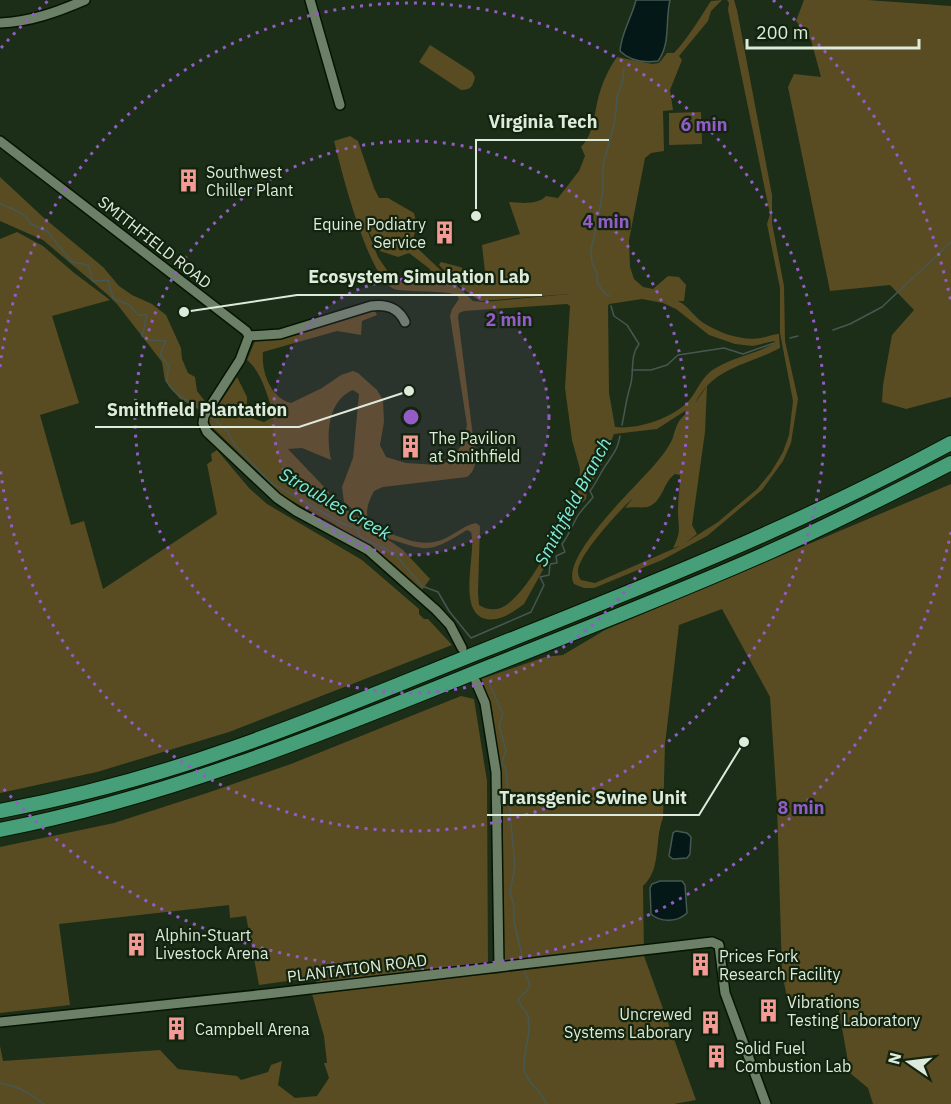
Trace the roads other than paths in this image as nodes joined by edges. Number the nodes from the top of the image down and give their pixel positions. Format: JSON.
{"nodes":[{"id":1,"x":310,"y":0,"type":"edge"},
{"id":2,"x":79,"y":1,"type":"edge"},
{"id":3,"x":0,"y":23,"type":"edge"},
{"id":4,"x":340,"y":105,"type":"dead end"},
{"id":5,"x":0,"y":141,"type":"edge"},
{"id":6,"x":405,"y":322,"type":"dead end"},
{"id":7,"x":249,"y":336,"type":"junction"},
{"id":8,"x":951,"y":443,"type":"edge"},
{"id":9,"x":951,"y":463,"type":"edge"},
{"id":10,"x":462,"y":648,"type":"dead end"},
{"id":11,"x":476,"y":682,"type":"dead end"},
{"id":12,"x":0,"y":811,"type":"edge"},
{"id":13,"x":0,"y":830,"type":"edge"},
{"id":14,"x":499,"y":966,"type":"junction"},
{"id":15,"x":0,"y":1022,"type":"edge"},
{"id":16,"x":766,"y":1104,"type":"edge"}],
"edges":[{"from":1,"to":4,"type":"street"},
{"from":2,"to":3,"type":"street"},
{"from":5,"to":7,"type":"street","name":"SMITHFIELD ROAD"},
{"from":6,"to":7,"type":"street"},
{"from":7,"to":10,"type":"street"},
{"from":8,"to":12,"type":"highway"},
{"from":9,"to":13,"type":"highway"},
{"from":11,"to":14,"type":"street"},
{"from":14,"to":15,"type":"street","name":"PLANTATION ROAD"},
{"from":14,"to":16,"type":"street","name":"PLANTATION ROAD"}]}
